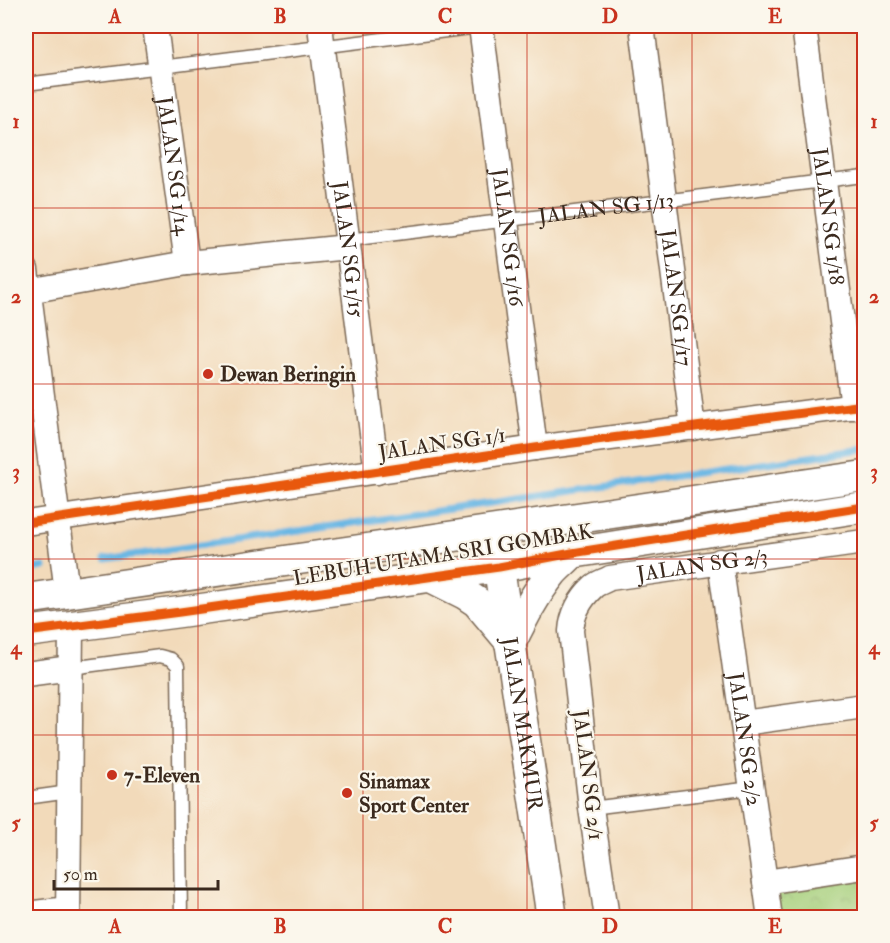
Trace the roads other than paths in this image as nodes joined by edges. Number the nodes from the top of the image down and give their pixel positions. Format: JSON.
{"nodes":[{"id":1,"x":154,"y":26,"type":"edge"},
{"id":2,"x":481,"y":26,"type":"edge"},
{"id":3,"x":487,"y":26,"type":"edge"},
{"id":4,"x":642,"y":26,"type":"edge"},
{"id":5,"x":804,"y":26,"type":"edge"},
{"id":6,"x":321,"y":36,"type":"edge"},
{"id":7,"x":160,"y":67,"type":"junction"},
{"id":8,"x":26,"y":84,"type":"edge"},
{"id":9,"x":864,"y":176,"type":"edge"},
{"id":10,"x":824,"y":181,"type":"junction"},
{"id":11,"x":664,"y":201,"type":"junction"},
{"id":12,"x":506,"y":221,"type":"junction"},
{"id":13,"x":348,"y":244,"type":"junction"},
{"id":14,"x":187,"y":263,"type":"junction"},
{"id":15,"x":26,"y":284,"type":"edge"},
{"id":16,"x":859,"y":406,"type":"edge"},
{"id":17,"x":693,"y":428,"type":"junction"},
{"id":18,"x":535,"y":448,"type":"junction"},
{"id":19,"x":377,"y":472,"type":"junction"},
{"id":20,"x":864,"y":476,"type":"edge"},
{"id":21,"x":864,"y":507,"type":"edge"},
{"id":22,"x":58,"y":519,"type":"junction"},
{"id":23,"x":26,"y":523,"type":"edge"},
{"id":24,"x":494,"y":531,"type":"junction"},
{"id":25,"x":864,"y":542,"type":"edge"},
{"id":26,"x":572,"y":553,"type":"junction"},
{"id":27,"x":720,"y":561,"type":"junction"},
{"id":28,"x":499,"y":567,"type":"junction"},
{"id":29,"x":429,"y":576,"type":"junction"},
{"id":30,"x":67,"y":592,"type":"junction"},
{"id":31,"x":26,"y":598,"type":"edge"},
{"id":32,"x":71,"y":626,"type":"junction"},
{"id":33,"x":570,"y":631,"type":"joint"},
{"id":34,"x":26,"y":632,"type":"edge"},
{"id":35,"x":511,"y":642,"type":"junction"},
{"id":36,"x":71,"y":668,"type":"junction"},
{"id":37,"x":26,"y":674,"type":"edge"},
{"id":38,"x":864,"y":706,"type":"edge"},
{"id":39,"x":743,"y":723,"type":"junction"},
{"id":40,"x":752,"y":788,"type":"junction"},
{"id":41,"x":69,"y":792,"type":"junction"},
{"id":42,"x":26,"y":798,"type":"edge"},
{"id":43,"x":591,"y":808,"type":"junction"},
{"id":44,"x":864,"y":867,"type":"edge"},
{"id":45,"x":765,"y":882,"type":"junction"},
{"id":46,"x":68,"y":913,"type":"edge"},
{"id":47,"x":26,"y":914,"type":"edge"},
{"id":48,"x":181,"y":918,"type":"edge"},
{"id":49,"x":552,"y":918,"type":"edge"},
{"id":50,"x":607,"y":918,"type":"edge"},
{"id":51,"x":770,"y":918,"type":"edge"}],
"edges":[{"from":1,"to":7,"type":"street","name":"JALAN SG 1/14"},
{"from":2,"to":3,"type":"lane","name":"JALAN SG 1/14"},
{"from":2,"to":6,"type":"lane","name":"JALAN SG 1/14"},
{"from":2,"to":12,"type":"street","name":"JALAN SG 1/16"},
{"from":4,"to":11,"type":"street","name":"JALAN SG 1/17"},
{"from":5,"to":10,"type":"street","name":"JALAN SG 1/18"},
{"from":6,"to":7,"type":"lane","name":"JALAN SG 1/14"},
{"from":6,"to":13,"type":"street","name":"JALAN SG 1/15"},
{"from":7,"to":8,"type":"lane","name":"JALAN SG 1/14"},
{"from":7,"to":14,"type":"street","name":"JALAN SG 1/14"},
{"from":9,"to":10,"type":"lane","name":"JALAN SG 1/13"},
{"from":10,"to":11,"type":"lane","name":"JALAN SG 1/13"},
{"from":10,"to":16,"type":"street","name":"JALAN SG 1/18"},
{"from":11,"to":12,"type":"lane","name":"JALAN SG 1/13"},
{"from":11,"to":17,"type":"street","name":"JALAN SG 1/17"},
{"from":12,"to":13,"type":"lane","name":"JALAN SG 1/13"},
{"from":12,"to":18,"type":"street","name":"JALAN SG 1/16"},
{"from":13,"to":14,"type":"street","name":"JALAN SG 1/13"},
{"from":13,"to":19,"type":"street","name":"JALAN SG 1/15"},
{"from":14,"to":15,"type":"street","name":"JALAN SG 1/13"},
{"from":15,"to":22,"type":"street"},
{"from":16,"to":17,"type":"street","name":"JALAN SG 1/1"},
{"from":17,"to":18,"type":"street","name":"JALAN SG 1/1"},
{"from":18,"to":19,"type":"street","name":"JALAN SG 1/1"},
{"from":19,"to":22,"type":"street","name":"JALAN SG 1/1"},
{"from":20,"to":24,"type":"street","name":"LEBUH UTAMA SRI GOMBAK"},
{"from":21,"to":26,"type":"street","name":"LEBUH UTAMA SRI GOMBAK"},
{"from":22,"to":23,"type":"street","name":"JALAN SG 1/1"},
{"from":22,"to":30,"type":"street"},
{"from":24,"to":28,"type":"street","name":"JALAN MAKMUR"},
{"from":24,"to":30,"type":"street","name":"LEBUH UTAMA SRI GOMBAK"},
{"from":25,"to":27,"type":"street","name":"JALAN SG 2/3"},
{"from":26,"to":28,"type":"street","name":"LEBUH UTAMA SRI GOMBAK"},
{"from":26,"to":35,"type":"street"},
{"from":27,"to":33,"type":"street","name":"JALAN SG 2/3"},
{"from":27,"to":39,"type":"street","name":"JALAN SG 2/2"},
{"from":28,"to":29,"type":"street","name":"LEBUH UTAMA SRI GOMBAK"},
{"from":28,"to":35,"type":"street","name":"JALAN MAKMUR"},
{"from":29,"to":32,"type":"street","name":"LEBUH UTAMA SRI GOMBAK"},
{"from":29,"to":35,"type":"street"},
{"from":30,"to":31,"type":"street","name":"LEBUH UTAMA SRI GOMBAK"},
{"from":32,"to":34,"type":"street","name":"LEBUH UTAMA SRI GOMBAK"},
{"from":32,"to":36,"type":"street"},
{"from":33,"to":43,"type":"street","name":"JALAN SG 2/1"},
{"from":35,"to":49,"type":"street","name":"JALAN MAKMUR"},
{"from":36,"to":37,"type":"street"},
{"from":36,"to":41,"type":"street"},
{"from":36,"to":48,"type":"lane"},
{"from":38,"to":39,"type":"street"},
{"from":39,"to":40,"type":"street","name":"JALAN SG 2/2"},
{"from":40,"to":43,"type":"lane"},
{"from":40,"to":45,"type":"street","name":"JALAN SG 2/2"},
{"from":41,"to":42,"type":"lane"},
{"from":41,"to":46,"type":"street"},
{"from":43,"to":50,"type":"street","name":"JALAN SG 2/1"},
{"from":44,"to":45,"type":"street"},
{"from":45,"to":51,"type":"street","name":"JALAN SG 2/2"},
{"from":46,"to":47,"type":"street"}]}
